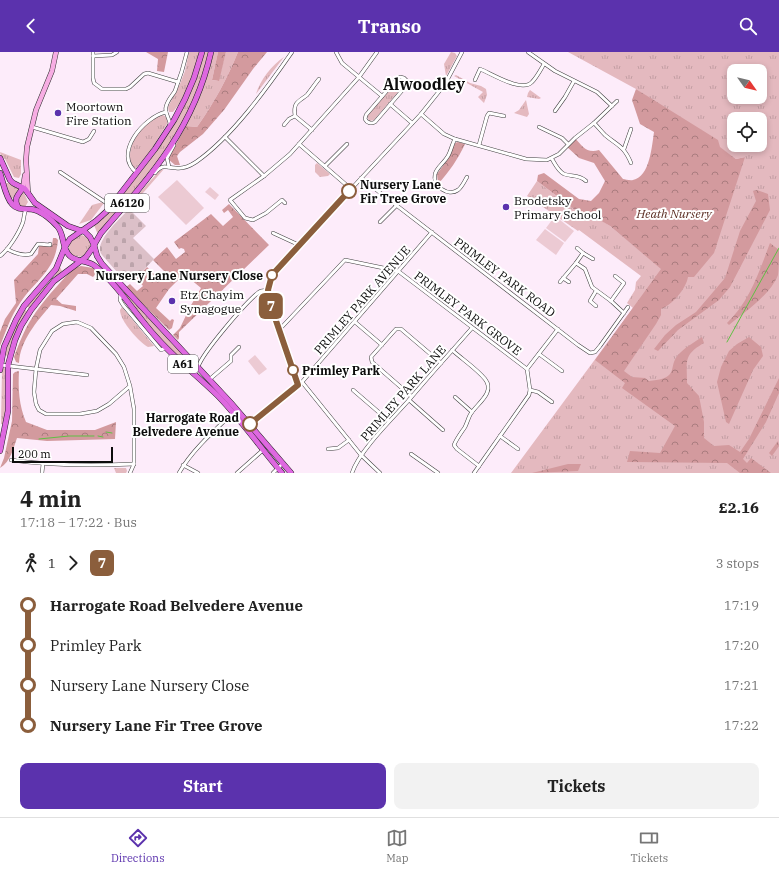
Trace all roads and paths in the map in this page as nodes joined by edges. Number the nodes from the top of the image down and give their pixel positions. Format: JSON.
{"nodes":[{"id":1,"x":56,"y":52,"type":"edge"},
{"id":2,"x":93,"y":52,"type":"edge"},
{"id":3,"x":117,"y":52,"type":"edge"},
{"id":4,"x":187,"y":52,"type":"edge"},
{"id":5,"x":202,"y":52,"type":"edge"},
{"id":6,"x":211,"y":52,"type":"edge"},
{"id":7,"x":292,"y":52,"type":"edge"},
{"id":8,"x":336,"y":52,"type":"edge"},
{"id":9,"x":378,"y":52,"type":"edge"},
{"id":10,"x":462,"y":52,"type":"edge"},
{"id":11,"x":528,"y":52,"type":"edge"},
{"id":12,"x":93,"y":56,"type":"junction"},
{"id":13,"x":544,"y":64,"type":"junction"},
{"id":14,"x":359,"y":77,"type":"junction"},
{"id":15,"x":319,"y":79,"type":"dead end"},
{"id":16,"x":475,"y":80,"type":"dead end"},
{"id":17,"x":574,"y":81,"type":"junction"},
{"id":18,"x":178,"y":82,"type":"junction"},
{"id":19,"x":382,"y":96,"type":"junction"},
{"id":20,"x":617,"y":101,"type":"dead end"},
{"id":21,"x":390,"y":104,"type":"junction"},
{"id":22,"x":612,"y":106,"type":"junction"},
{"id":23,"x":180,"y":109,"type":"junction"},
{"id":24,"x":555,"y":111,"type":"dead end"},
{"id":25,"x":167,"y":113,"type":"junction"},
{"id":26,"x":421,"y":114,"type":"junction"},
{"id":27,"x":295,"y":116,"type":"junction"},
{"id":28,"x":504,"y":116,"type":"dead end"},
{"id":29,"x":594,"y":122,"type":"junction"},
{"id":30,"x":412,"y":123,"type":"junction"},
{"id":31,"x":284,"y":125,"type":"dead end"},
{"id":32,"x":184,"y":126,"type":"junction"},
{"id":33,"x":32,"y":127,"type":"junction"},
{"id":34,"x":539,"y":127,"type":"dead end"},
{"id":35,"x":169,"y":128,"type":"junction"},
{"id":36,"x":631,"y":129,"type":"dead end"},
{"id":37,"x":312,"y":130,"type":"junction"},
{"id":38,"x":94,"y":131,"type":"dead end"},
{"id":39,"x":225,"y":137,"type":"junction"},
{"id":40,"x":455,"y":139,"type":"junction"},
{"id":41,"x":299,"y":144,"type":"junction"},
{"id":42,"x":347,"y":144,"type":"dead end"},
{"id":43,"x":568,"y":144,"type":"junction"},
{"id":44,"x":479,"y":145,"type":"junction"},
{"id":45,"x":624,"y":149,"type":"junction"},
{"id":46,"x":0,"y":158,"type":"edge"},
{"id":47,"x":552,"y":158,"type":"junction"},
{"id":48,"x":631,"y":163,"type":"dead end"},
{"id":49,"x":324,"y":166,"type":"junction"},
{"id":50,"x":169,"y":167,"type":"junction"},
{"id":51,"x":26,"y":172,"type":"junction"},
{"id":52,"x":60,"y":172,"type":"dead end"},
{"id":53,"x":0,"y":173,"type":"edge"},
{"id":54,"x":137,"y":173,"type":"junction"},
{"id":55,"x":264,"y":176,"type":"junction"},
{"id":56,"x":361,"y":178,"type":"junction"},
{"id":57,"x":467,"y":178,"type":"dead end"},
{"id":58,"x":586,"y":181,"type":"dead end"},
{"id":59,"x":23,"y":188,"type":"junction"},
{"id":60,"x":351,"y":189,"type":"junction"},
{"id":61,"x":28,"y":193,"type":"junction"},
{"id":62,"x":130,"y":199,"type":"junction"},
{"id":63,"x":285,"y":203,"type":"dead end"},
{"id":64,"x":111,"y":206,"type":"junction"},
{"id":65,"x":396,"y":206,"type":"junction"},
{"id":66,"x":19,"y":208,"type":"junction"},
{"id":67,"x":26,"y":210,"type":"junction"},
{"id":68,"x":380,"y":222,"type":"dead end"},
{"id":69,"x":82,"y":231,"type":"junction"},
{"id":70,"x":432,"y":232,"type":"junction"},
{"id":71,"x":273,"y":233,"type":"dead end"},
{"id":72,"x":50,"y":244,"type":"dead end"},
{"id":73,"x":94,"y":245,"type":"junction"},
{"id":74,"x":299,"y":245,"type":"junction"},
{"id":75,"x":65,"y":247,"type":"junction"},
{"id":76,"x":578,"y":248,"type":"dead end"},
{"id":77,"x":7,"y":249,"type":"junction"},
{"id":78,"x":584,"y":253,"type":"junction"},
{"id":79,"x":0,"y":256,"type":"edge"},
{"id":80,"x":593,"y":259,"type":"dead end"},
{"id":81,"x":81,"y":260,"type":"junction"},
{"id":82,"x":576,"y":262,"type":"junction"},
{"id":83,"x":398,"y":271,"type":"junction"},
{"id":84,"x":615,"y":276,"type":"dead end"},
{"id":85,"x":563,"y":278,"type":"junction"},
{"id":86,"x":560,"y":282,"type":"dead end"},
{"id":87,"x":569,"y":282,"type":"dead end"},
{"id":88,"x":268,"y":290,"type":"junction"},
{"id":89,"x":596,"y":291,"type":"junction"},
{"id":90,"x":611,"y":300,"type":"junction"},
{"id":91,"x":596,"y":306,"type":"dead end"},
{"id":92,"x":628,"y":307,"type":"dead end"},
{"id":93,"x":624,"y":313,"type":"junction"},
{"id":94,"x":355,"y":322,"type":"junction"},
{"id":95,"x":472,"y":328,"type":"junction"},
{"id":96,"x":558,"y":329,"type":"junction"},
{"id":97,"x":279,"y":330,"type":"junction"},
{"id":98,"x":382,"y":345,"type":"junction"},
{"id":99,"x":239,"y":346,"type":"dead end"},
{"id":100,"x":452,"y":350,"type":"junction"},
{"id":101,"x":538,"y":354,"type":"junction"},
{"id":102,"x":187,"y":355,"type":"junction"},
{"id":103,"x":441,"y":363,"type":"junction"},
{"id":104,"x":182,"y":364,"type":"junction"},
{"id":105,"x":8,"y":365,"type":"junction"},
{"id":106,"x":0,"y":368,"type":"edge"},
{"id":107,"x":36,"y":369,"type":"junction"},
{"id":108,"x":200,"y":369,"type":"junction"},
{"id":109,"x":527,"y":369,"type":"junction"},
{"id":110,"x":562,"y":371,"type":"dead end"},
{"id":111,"x":87,"y":375,"type":"dead end"},
{"id":112,"x":210,"y":379,"type":"junction"},
{"id":113,"x":302,"y":382,"type":"junction"},
{"id":114,"x":205,"y":384,"type":"junction"},
{"id":115,"x":298,"y":385,"type":"junction"},
{"id":116,"x":130,"y":386,"type":"junction"},
{"id":117,"x":353,"y":390,"type":"dead end"},
{"id":118,"x":530,"y":390,"type":"junction"},
{"id":119,"x":455,"y":397,"type":"dead end"},
{"id":120,"x":410,"y":398,"type":"junction"},
{"id":121,"x":552,"y":402,"type":"dead end"},
{"id":122,"x":235,"y":411,"type":"junction"},
{"id":123,"x":472,"y":412,"type":"junction"},
{"id":124,"x":389,"y":421,"type":"junction"},
{"id":125,"x":250,"y":424,"type":"junction"},
{"id":126,"x":443,"y":430,"type":"dead end"},
{"id":127,"x":500,"y":436,"type":"junction"},
{"id":128,"x":349,"y":440,"type":"junction"},
{"id":129,"x":328,"y":449,"type":"dead end"},
{"id":130,"x":518,"y":449,"type":"dead end"},
{"id":131,"x":263,"y":450,"type":"junction"},
{"id":132,"x":0,"y":451,"type":"edge"},
{"id":133,"x":411,"y":454,"type":"dead end"},
{"id":134,"x":361,"y":455,"type":"junction"},
{"id":135,"x":11,"y":460,"type":"dead end"},
{"id":136,"x":283,"y":463,"type":"junction"},
{"id":137,"x":43,"y":464,"type":"junction"},
{"id":138,"x":134,"y":464,"type":"junction"},
{"id":139,"x":184,"y":465,"type":"junction"},
{"id":140,"x":479,"y":466,"type":"junction"},
{"id":141,"x":277,"y":468,"type":"junction"},
{"id":142,"x":42,"y":473,"type":"edge"},
{"id":143,"x":130,"y":473,"type":"edge"},
{"id":144,"x":179,"y":473,"type":"edge"},
{"id":145,"x":198,"y":473,"type":"edge"},
{"id":146,"x":238,"y":473,"type":"edge"},
{"id":147,"x":273,"y":473,"type":"edge"},
{"id":148,"x":282,"y":473,"type":"edge"},
{"id":149,"x":291,"y":473,"type":"edge"},
{"id":150,"x":352,"y":473,"type":"edge"},
{"id":151,"x":380,"y":473,"type":"edge"},
{"id":152,"x":438,"y":473,"type":"edge"},
{"id":153,"x":474,"y":473,"type":"edge"}],
"edges":[{"from":1,"to":33,"type":"main road"},
{"from":2,"to":12,"type":"street"},
{"from":3,"to":12,"type":"street"},
{"from":4,"to":18,"type":"street"},
{"from":5,"to":23,"type":"highway","number":"A6120"},
{"from":6,"to":32,"type":"highway","number":"A6120"},
{"from":7,"to":39,"type":"street"},
{"from":8,"to":14,"type":"street"},
{"from":9,"to":14,"type":"street"},
{"from":10,"to":26,"type":"street"},
{"from":11,"to":13,"type":"street"},
{"from":12,"to":18,"type":"street"},
{"from":13,"to":16,"type":"street"},
{"from":13,"to":17,"type":"street"},
{"from":14,"to":19,"type":"street"},
{"from":14,"to":37,"type":"street"},
{"from":15,"to":27,"type":"street"},
{"from":17,"to":22,"type":"street"},
{"from":17,"to":24,"type":"street"},
{"from":18,"to":25,"type":"street"},
{"from":19,"to":21,"type":"street"},
{"from":19,"to":21,"type":"street"},
{"from":20,"to":22,"type":"street"},
{"from":21,"to":30,"type":"street"},
{"from":22,"to":29,"type":"street"},
{"from":23,"to":25,"type":"street"},
{"from":23,"to":35,"type":"highway","number":"A6120"},
{"from":25,"to":35,"type":"street"},
{"from":25,"to":54,"type":"street"},
{"from":26,"to":30,"type":"street"},
{"from":26,"to":40,"type":"street"},
{"from":27,"to":31,"type":"street"},
{"from":27,"to":37,"type":"street"},
{"from":28,"to":44,"type":"street"},
{"from":29,"to":43,"type":"street"},
{"from":29,"to":45,"type":"street"},
{"from":30,"to":56,"type":"street"},
{"from":32,"to":50,"type":"street"},
{"from":32,"to":62,"type":"highway","number":"A6120"},
{"from":33,"to":38,"type":"street"},
{"from":33,"to":51,"type":"main road"},
{"from":34,"to":43,"type":"street"},
{"from":35,"to":54,"type":"highway","number":"A6120"},
{"from":36,"to":45,"type":"street"},
{"from":37,"to":41,"type":"street"},
{"from":39,"to":50,"type":"street"},
{"from":39,"to":55,"type":"street"},
{"from":40,"to":44,"type":"street"},
{"from":40,"to":57,"type":"street"},
{"from":41,"to":49,"type":"street"},
{"from":41,"to":55,"type":"street"},
{"from":42,"to":49,"type":"street"},
{"from":43,"to":47,"type":"street"},
{"from":44,"to":47,"type":"street"},
{"from":45,"to":48,"type":"street"},
{"from":46,"to":59,"type":"highway"},
{"from":47,"to":58,"type":"street"},
{"from":49,"to":60,"type":"street"},
{"from":50,"to":62,"type":"street"},
{"from":51,"to":59,"type":"main road"},
{"from":51,"to":61,"type":"main road"},
{"from":52,"to":64,"type":"street"},
{"from":53,"to":66,"type":"highway"},
{"from":54,"to":64,"type":"highway","number":"A6120"},
{"from":55,"to":63,"type":"street"},
{"from":56,"to":60,"type":"street"},
{"from":56,"to":65,"type":"street","name":"PRIMLEY PARK ROAD"},
{"from":59,"to":61,"type":"highway"},
{"from":59,"to":66,"type":"highway"},
{"from":60,"to":74,"type":"street"},
{"from":61,"to":67,"type":"highway"},
{"from":61,"to":69,"type":"highway"},
{"from":62,"to":73,"type":"highway","number":"A6120"},
{"from":64,"to":69,"type":"highway","number":"A6120"},
{"from":65,"to":68,"type":"street"},
{"from":65,"to":70,"type":"street","name":"PRIMLEY PARK ROAD"},
{"from":66,"to":67,"type":"highway"},
{"from":67,"to":75,"type":"highway"},
{"from":67,"to":77,"type":"street"},
{"from":69,"to":73,"type":"highway"},
{"from":69,"to":75,"type":"highway"},
{"from":70,"to":83,"type":"street","name":"PRIMLEY PARK AVENUE"},
{"from":70,"to":96,"type":"street","name":"PRIMLEY PARK ROAD"},
{"from":71,"to":74,"type":"street"},
{"from":72,"to":77,"type":"street"},
{"from":73,"to":81,"type":"highway"},
{"from":73,"to":102,"type":"highway","number":"A61"},
{"from":74,"to":88,"type":"street"},
{"from":75,"to":81,"type":"highway"},
{"from":75,"to":106,"type":"highway"},
{"from":76,"to":78,"type":"street"},
{"from":77,"to":79,"type":"street"},
{"from":78,"to":80,"type":"street"},
{"from":78,"to":82,"type":"street"},
{"from":81,"to":104,"type":"highway","number":"A61"},
{"from":81,"to":105,"type":"highway"},
{"from":82,"to":85,"type":"street"},
{"from":82,"to":89,"type":"street"},
{"from":83,"to":94,"type":"street","name":"PRIMLEY PARK AVENUE"},
{"from":83,"to":95,"type":"street","name":"PRIMLEY PARK GROVE"},
{"from":83,"to":97,"type":"street"},
{"from":84,"to":90,"type":"street"},
{"from":85,"to":86,"type":"street"},
{"from":85,"to":87,"type":"street"},
{"from":88,"to":97,"type":"street"},
{"from":88,"to":108,"type":"street"},
{"from":89,"to":90,"type":"street"},
{"from":89,"to":91,"type":"street"},
{"from":90,"to":93,"type":"street"},
{"from":92,"to":93,"type":"street","name":"PRIMLEY PARK ROAD"},
{"from":93,"to":96,"type":"street","name":"PRIMLEY PARK ROAD"},
{"from":94,"to":98,"type":"street"},
{"from":94,"to":113,"type":"street","name":"PRIMLEY PARK AVENUE"},
{"from":95,"to":100,"type":"street","name":"PRIMLEY PARK LANE"},
{"from":95,"to":109,"type":"street","name":"PRIMLEY PARK GROVE"},
{"from":96,"to":101,"type":"street"},
{"from":97,"to":115,"type":"street"},
{"from":98,"to":103,"type":"street"},
{"from":98,"to":120,"type":"street"},
{"from":99,"to":112,"type":"street"},
{"from":100,"to":103,"type":"street","name":"PRIMLEY PARK LANE"},
{"from":100,"to":123,"type":"street"},
{"from":101,"to":109,"type":"street"},
{"from":101,"to":110,"type":"street"},
{"from":102,"to":104,"type":"highway"},
{"from":102,"to":108,"type":"highway","number":"A61"},
{"from":103,"to":120,"type":"street","name":"PRIMLEY PARK LANE"},
{"from":104,"to":114,"type":"highway","number":"A61"},
{"from":105,"to":106,"type":"street"},
{"from":105,"to":107,"type":"street"},
{"from":105,"to":132,"type":"highway"},
{"from":107,"to":111,"type":"street"},
{"from":107,"to":116,"type":"street"},
{"from":107,"to":116,"type":"street"},
{"from":108,"to":112,"type":"highway","number":"A61"},
{"from":108,"to":114,"type":"highway"},
{"from":109,"to":118,"type":"street"},
{"from":112,"to":122,"type":"highway","number":"A61"},
{"from":113,"to":115,"type":"street","name":"PRIMLEY PARK AVENUE"},
{"from":113,"to":128,"type":"street"},
{"from":114,"to":122,"type":"highway","number":"A61"},
{"from":115,"to":125,"type":"street","name":"PRIMLEY PARK AVENUE"},
{"from":116,"to":138,"type":"street"},
{"from":117,"to":124,"type":"street"},
{"from":118,"to":121,"type":"street"},
{"from":118,"to":127,"type":"street"},
{"from":119,"to":123,"type":"street"},
{"from":120,"to":124,"type":"street","name":"PRIMLEY PARK LANE"},
{"from":120,"to":126,"type":"street"},
{"from":122,"to":125,"type":"highway","number":"A61"},
{"from":122,"to":131,"type":"highway","number":"A61"},
{"from":122,"to":139,"type":"street"},
{"from":123,"to":140,"type":"street"},
{"from":124,"to":134,"type":"street","name":"PRIMLEY PARK LANE"},
{"from":125,"to":136,"type":"highway","number":"A61"},
{"from":127,"to":130,"type":"street"},
{"from":127,"to":140,"type":"street"},
{"from":128,"to":129,"type":"street"},
{"from":128,"to":134,"type":"street"},
{"from":131,"to":141,"type":"highway","number":"A61"},
{"from":131,"to":146,"type":"street"},
{"from":133,"to":152,"type":"street"},
{"from":134,"to":150,"type":"street","name":"PRIMLEY PARK LANE"},
{"from":134,"to":151,"type":"street"},
{"from":135,"to":137,"type":"street"},
{"from":136,"to":141,"type":"street"},
{"from":136,"to":149,"type":"highway","number":"A61"},
{"from":137,"to":138,"type":"street"},
{"from":137,"to":142,"type":"street"},
{"from":138,"to":143,"type":"street"},
{"from":139,"to":144,"type":"street"},
{"from":139,"to":145,"type":"street"},
{"from":140,"to":153,"type":"street"},
{"from":141,"to":147,"type":"street"},
{"from":141,"to":148,"type":"highway","number":"A61"}]}
